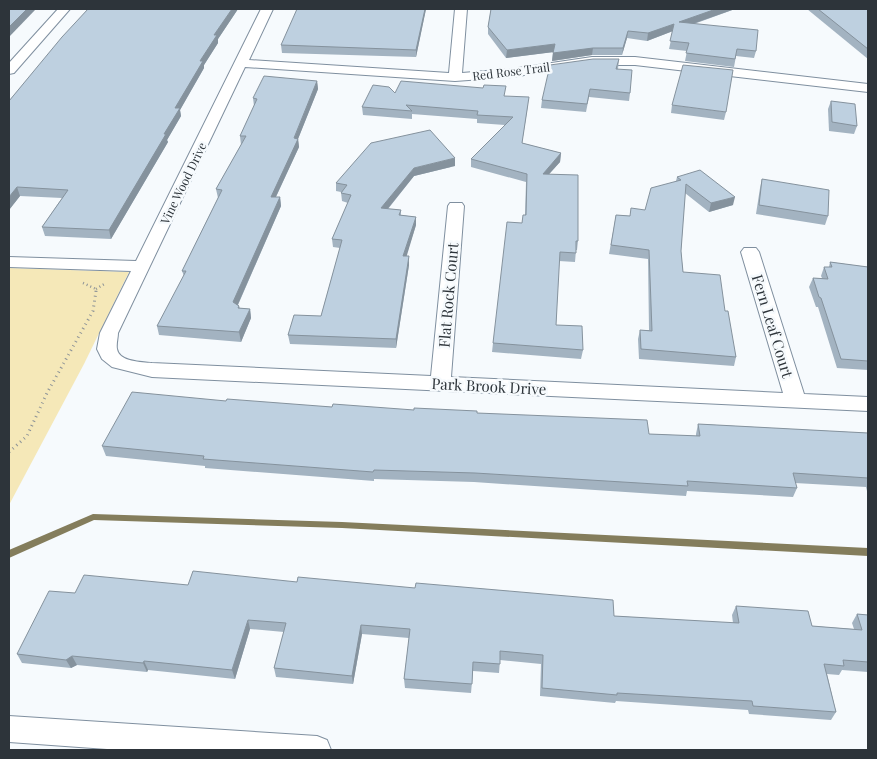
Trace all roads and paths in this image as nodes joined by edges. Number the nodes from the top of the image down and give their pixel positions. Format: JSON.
{"nodes":[{"id":1,"x":64,"y":9,"type":"edge"},
{"id":2,"x":267,"y":9,"type":"edge"},
{"id":3,"x":461,"y":9,"type":"edge"},
{"id":4,"x":241,"y":63,"type":"junction"},
{"id":5,"x":9,"y":70,"type":"edge"},
{"id":6,"x":455,"y":77,"type":"junction"},
{"id":7,"x":868,"y":88,"type":"edge"},
{"id":8,"x":456,"y":206,"type":"dead end"},
{"id":9,"x":750,"y":252,"type":"dead end"},
{"id":10,"x":9,"y":262,"type":"edge"},
{"id":11,"x":142,"y":266,"type":"junction"},
{"id":12,"x":76,"y":280,"type":"dead end"},
{"id":13,"x":111,"y":358,"type":"joint"},
{"id":14,"x":440,"y":384,"type":"junction"},
{"id":15,"x":796,"y":401,"type":"junction"},
{"id":16,"x":868,"y":404,"type":"edge"},
{"id":17,"x":9,"y":452,"type":"edge"},
{"id":18,"x":9,"y":729,"type":"edge"},
{"id":19,"x":317,"y":750,"type":"edge"}],
"edges":[{"from":1,"to":5,"type":"street"},
{"from":2,"to":4,"type":"street","name":"Vine Wood Drive"},
{"from":3,"to":6,"type":"street"},
{"from":4,"to":6,"type":"street","name":"Red Rose Trail"},
{"from":4,"to":11,"type":"street","name":"Vine Wood Drive"},
{"from":6,"to":7,"type":"street","name":"Red Rose Trail"},
{"from":8,"to":14,"type":"street","name":"Flat Rock Court"},
{"from":9,"to":15,"type":"street","name":"Fern Leaf Court"},
{"from":10,"to":11,"type":"street"},
{"from":11,"to":13,"type":"street","name":"Vine Wood Drive"},
{"from":12,"to":17,"type":"path"},
{"from":13,"to":14,"type":"street","name":"Park Brook Drive"},
{"from":14,"to":15,"type":"street","name":"Park Brook Drive"},
{"from":15,"to":16,"type":"street","name":"Park Brook Drive"},
{"from":18,"to":19,"type":"street"}]}
